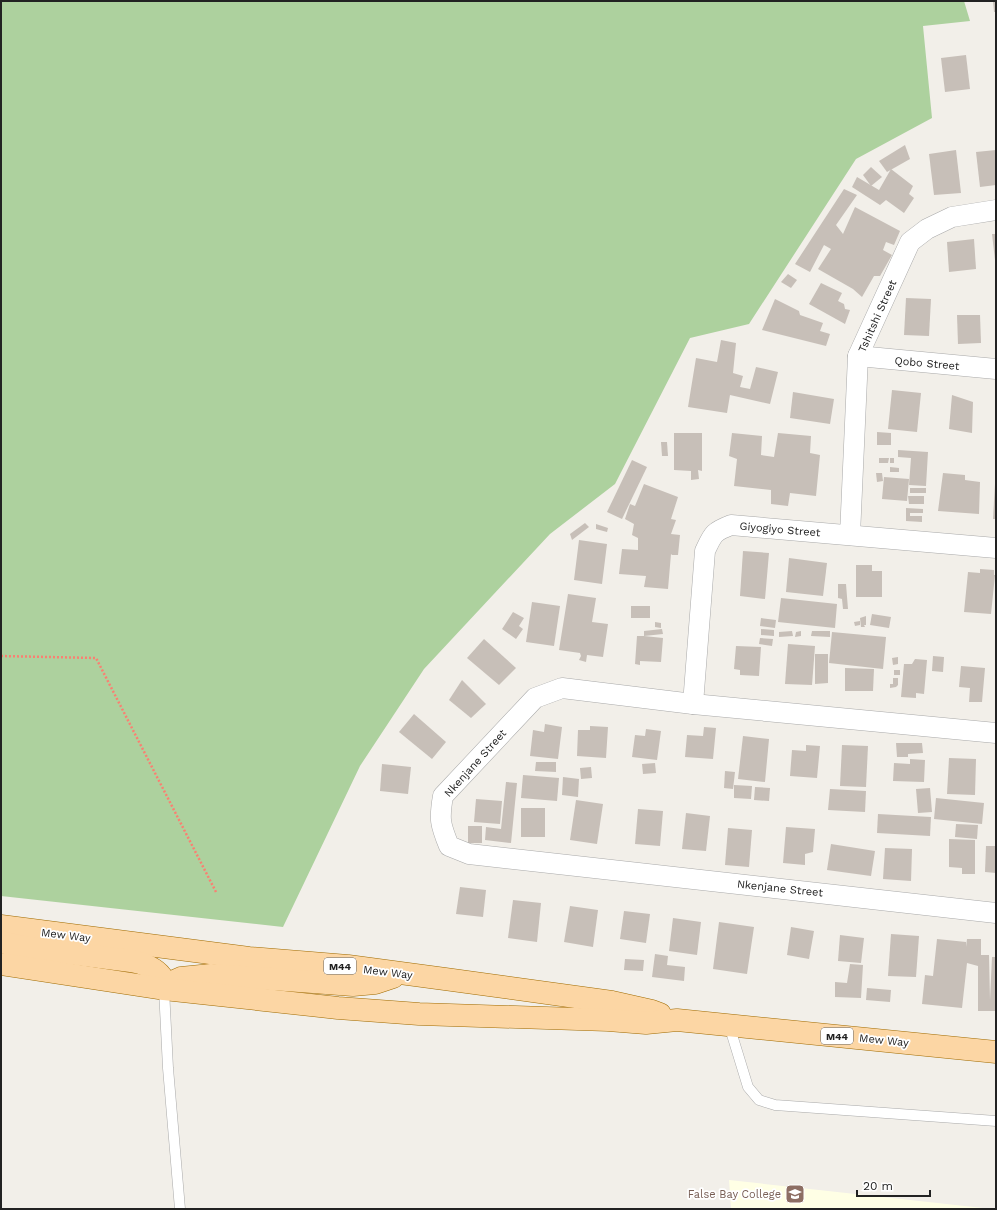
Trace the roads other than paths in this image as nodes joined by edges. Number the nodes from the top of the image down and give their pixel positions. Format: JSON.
{"nodes":[{"id":1,"x":996,"y":210,"type":"edge"},
{"id":2,"x":858,"y":356,"type":"junction"},
{"id":3,"x":996,"y":369,"type":"edge"},
{"id":4,"x":850,"y":535,"type":"junction"},
{"id":5,"x":996,"y":548,"type":"edge"},
{"id":6,"x":693,"y":704,"type":"junction"},
{"id":7,"x":996,"y":733,"type":"edge"},
{"id":8,"x":996,"y":913,"type":"edge"},
{"id":9,"x":1,"y":926,"type":"edge"},
{"id":10,"x":1,"y":942,"type":"edge"},
{"id":11,"x":1,"y":964,"type":"edge"},
{"id":12,"x":401,"y":974,"type":"junction"},
{"id":13,"x":164,"y":989,"type":"junction"},
{"id":14,"x":677,"y":1020,"type":"junction"},
{"id":15,"x":729,"y":1026,"type":"junction"},
{"id":16,"x":996,"y":1052,"type":"edge"},
{"id":17,"x":996,"y":1121,"type":"edge"},
{"id":18,"x":180,"y":1209,"type":"edge"}],
"edges":[{"from":1,"to":2,"type":"street","name":"Tshitshi Street"},
{"from":2,"to":3,"type":"street","name":"Qobo Street"},
{"from":2,"to":4,"type":"street","name":"Tshitshi Street"},
{"from":4,"to":5,"type":"street","name":"Giyogiyo Street"},
{"from":4,"to":6,"type":"street","name":"Giyogiyo Street"},
{"from":6,"to":7,"type":"street","name":"Nkenjane Street"},
{"from":6,"to":8,"type":"street","name":"Nkenjane Street"},
{"from":9,"to":12,"type":"main road","name":"Mew Way","number":"M44"},
{"from":10,"to":13,"type":"main road"},
{"from":11,"to":13,"type":"main road","name":"Mew Way","number":"M44"},
{"from":12,"to":13,"type":"main road"},
{"from":12,"to":14,"type":"main road","name":"Mew Way","number":"M44"},
{"from":13,"to":14,"type":"main road","name":"Mew Way","number":"M44"},
{"from":13,"to":18,"type":"lane"},
{"from":14,"to":15,"type":"main road","name":"Mew Way","number":"M44"},
{"from":15,"to":16,"type":"main road","name":"Mew Way","number":"M44"},
{"from":15,"to":17,"type":"lane"}]}
